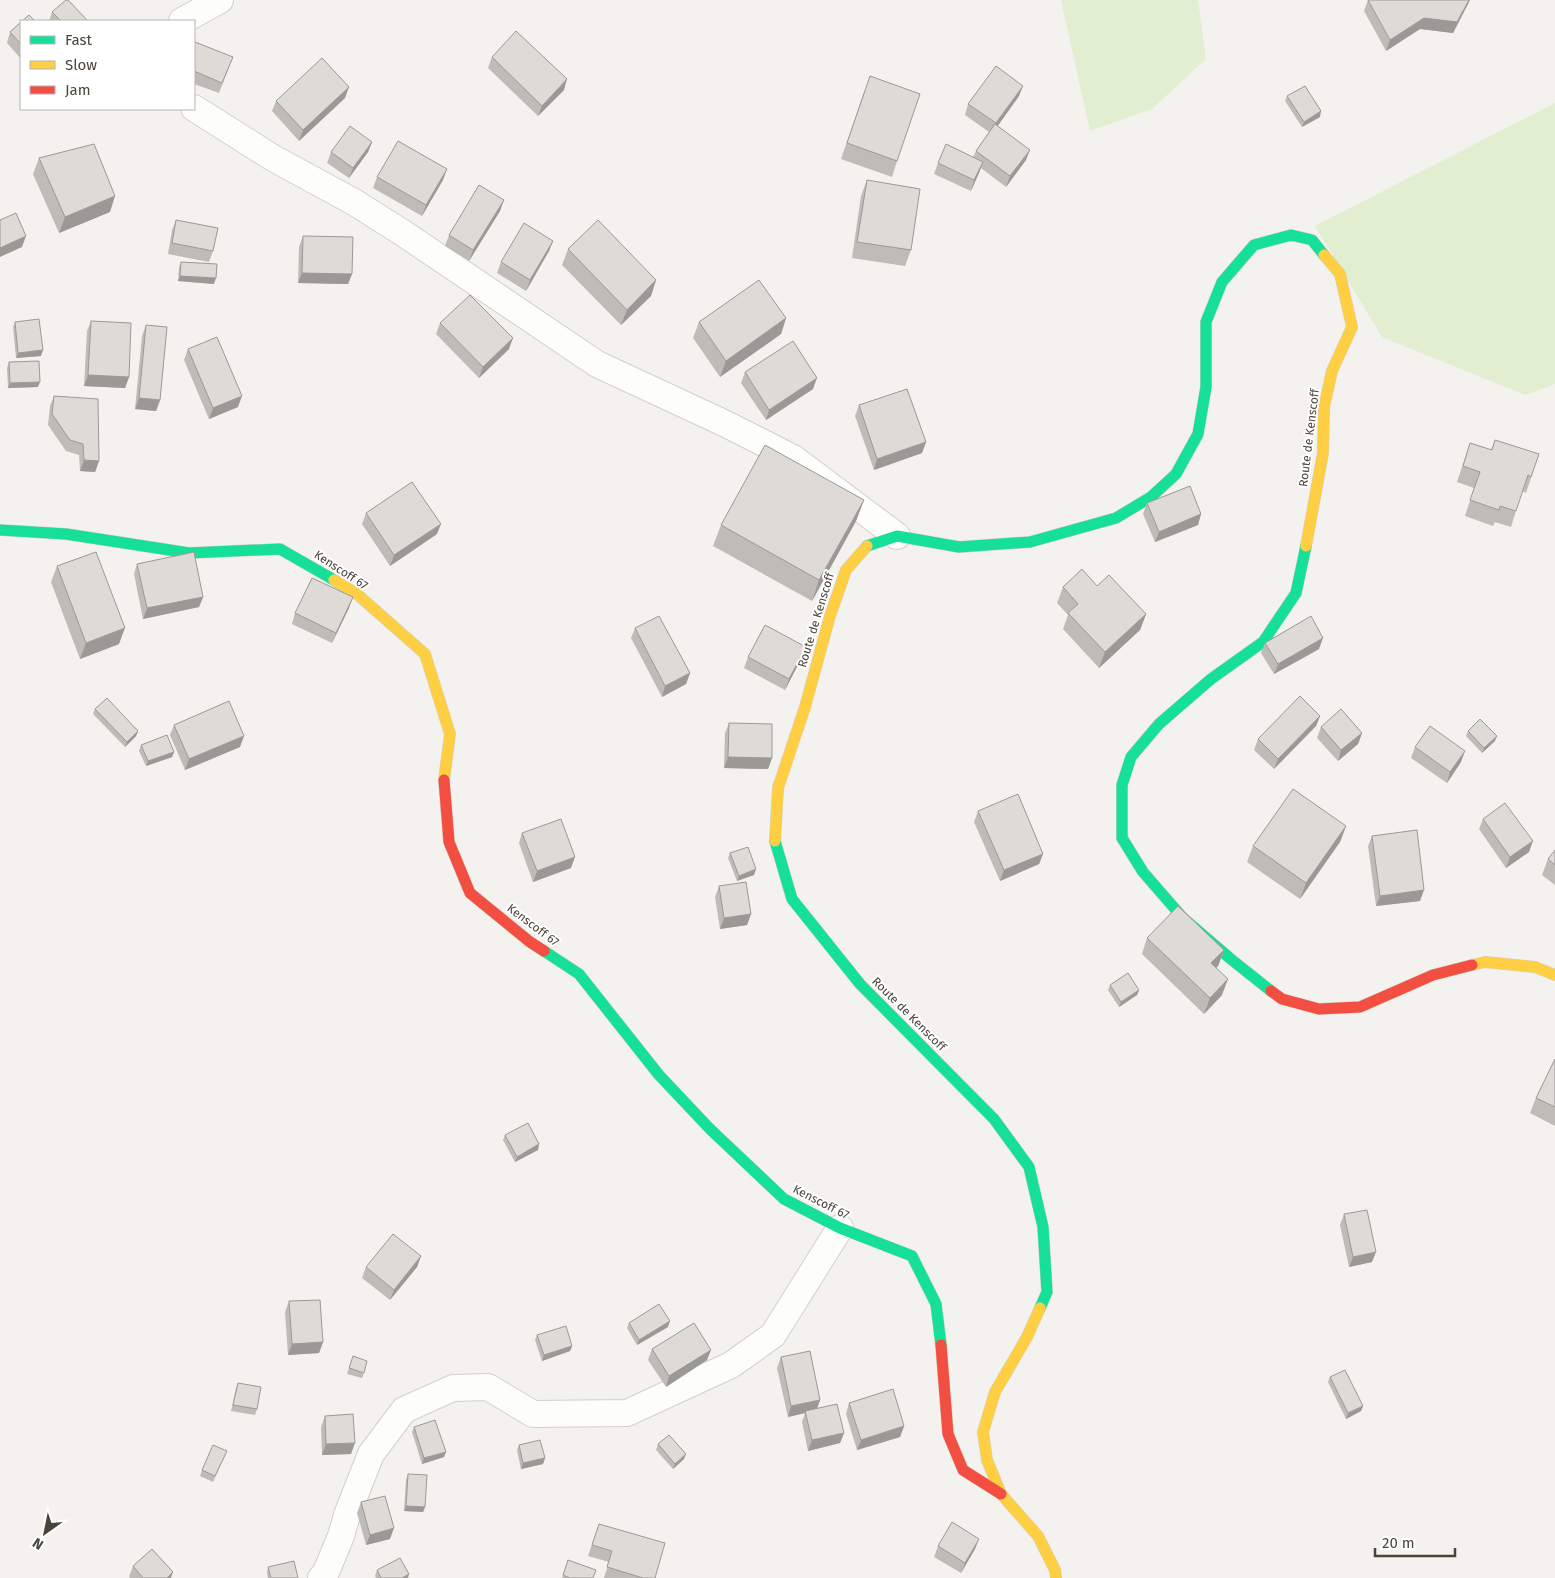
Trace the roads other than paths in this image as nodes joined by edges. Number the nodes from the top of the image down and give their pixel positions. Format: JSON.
{"nodes":[{"id":1,"x":220,"y":0,"type":"edge"},
{"id":2,"x":184,"y":20,"type":"edge"},
{"id":3,"x":195,"y":109,"type":"edge"},
{"id":4,"x":0,"y":530,"type":"edge"},
{"id":5,"x":897,"y":536,"type":"junction"},
{"id":6,"x":1555,"y":975,"type":"edge"},
{"id":7,"x":840,"y":1228,"type":"junction"},
{"id":8,"x":1001,"y":1494,"type":"junction"},
{"id":9,"x":321,"y":1578,"type":"edge"},
{"id":10,"x":1056,"y":1578,"type":"edge"}],
"edges":[{"from":1,"to":2,"type":"street"},
{"from":3,"to":5,"type":"street"},
{"from":4,"to":7,"type":"main road","name":"Kenscoff 67"},
{"from":5,"to":6,"type":"main road","name":"Route de Kenscoff"},
{"from":5,"to":8,"type":"main road","name":"Route de Kenscoff"},
{"from":7,"to":8,"type":"main road","name":"Kenscoff 67"},
{"from":7,"to":9,"type":"street"},
{"from":8,"to":10,"type":"main road","name":"Route de Kenscoff"}]}
